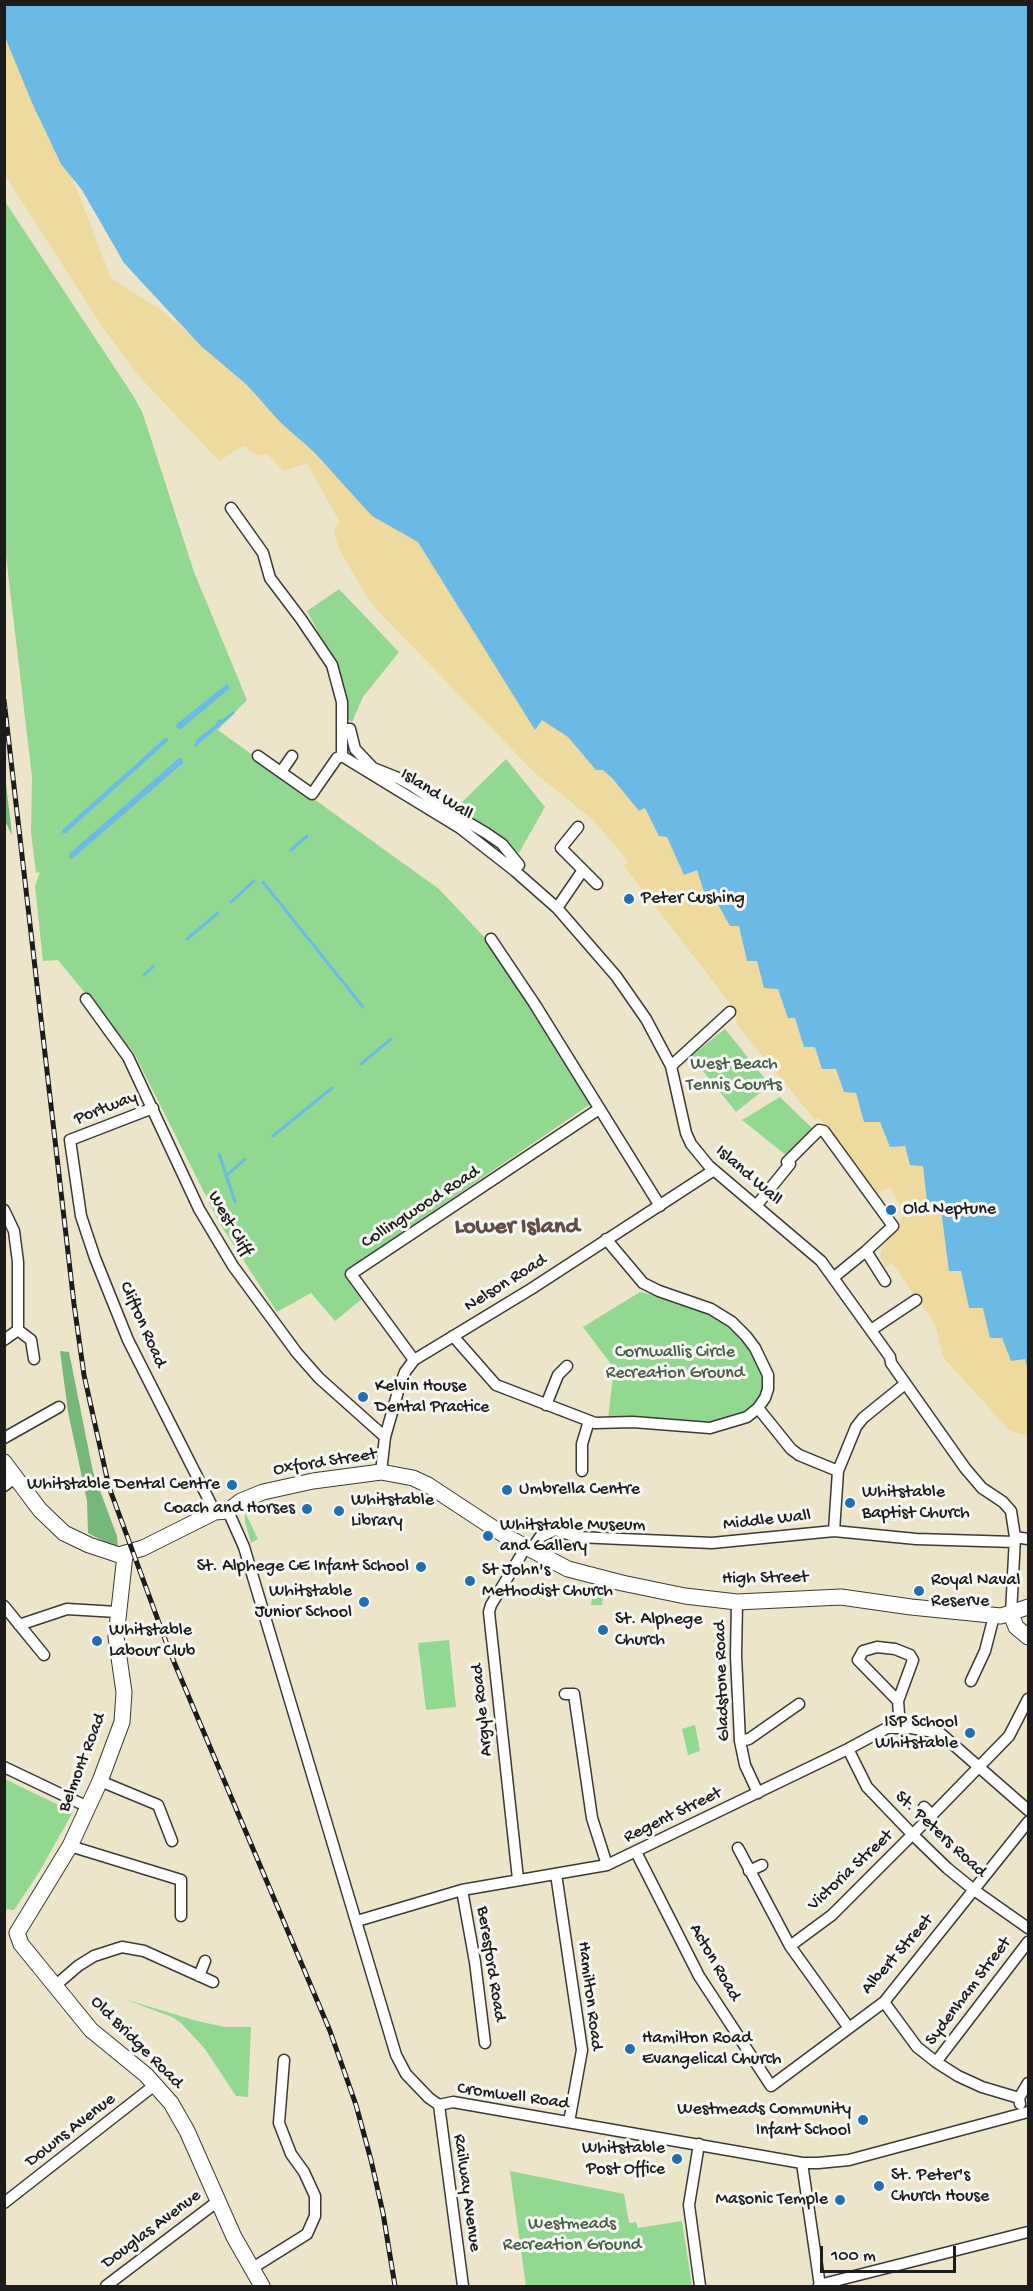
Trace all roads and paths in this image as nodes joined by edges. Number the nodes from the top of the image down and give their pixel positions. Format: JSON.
{"nodes":[{"id":1,"x":231,"y":508,"type":"dead end"},
{"id":2,"x":342,"y":729,"type":"junction"},
{"id":3,"x":258,"y":756,"type":"dead end"},
{"id":4,"x":292,"y":756,"type":"dead end"},
{"id":5,"x":342,"y":756,"type":"junction"},
{"id":6,"x":281,"y":772,"type":"junction"},
{"id":7,"x":578,"y":827,"type":"dead end"},
{"id":8,"x":519,"y":865,"type":"dead end"},
{"id":9,"x":583,"y":870,"type":"junction"},
{"id":10,"x":597,"y":884,"type":"dead end"},
{"id":11,"x":558,"y":908,"type":"junction"},
{"id":12,"x":491,"y":939,"type":"dead end"},
{"id":13,"x":86,"y":999,"type":"dead end"},
{"id":14,"x":730,"y":1012,"type":"dead end"},
{"id":15,"x":671,"y":1066,"type":"junction"},
{"id":16,"x":153,"y":1108,"type":"junction"},
{"id":17,"x":599,"y":1109,"type":"junction"},
{"id":18,"x":70,"y":1140,"type":"joint"},
{"id":19,"x":714,"y":1170,"type":"junction"},
{"id":20,"x":660,"y":1206,"type":"junction"},
{"id":21,"x":756,"y":1206,"type":"junction"},
{"id":22,"x":4,"y":1210,"type":"edge"},
{"id":23,"x":606,"y":1239,"type":"junction"},
{"id":24,"x":866,"y":1251,"type":"junction"},
{"id":25,"x":18,"y":1262,"type":"junction"},
{"id":26,"x":4,"y":1265,"type":"edge"},
{"id":27,"x":833,"y":1278,"type":"junction"},
{"id":28,"x":885,"y":1281,"type":"dead end"},
{"id":29,"x":916,"y":1300,"type":"dead end"},
{"id":30,"x":18,"y":1330,"type":"junction"},
{"id":31,"x":872,"y":1330,"type":"junction"},
{"id":32,"x":453,"y":1336,"type":"junction"},
{"id":33,"x":4,"y":1340,"type":"edge"},
{"id":34,"x":34,"y":1359,"type":"dead end"},
{"id":35,"x":414,"y":1360,"type":"junction"},
{"id":36,"x":567,"y":1366,"type":"dead end"},
{"id":37,"x":905,"y":1384,"type":"junction"},
{"id":38,"x":546,"y":1405,"type":"junction"},
{"id":39,"x":59,"y":1407,"type":"dead end"},
{"id":40,"x":758,"y":1408,"type":"junction"},
{"id":41,"x":589,"y":1421,"type":"junction"},
{"id":42,"x":385,"y":1437,"type":"junction"},
{"id":43,"x":4,"y":1438,"type":"edge"},
{"id":44,"x":4,"y":1462,"type":"edge"},
{"id":45,"x":838,"y":1471,"type":"junction"},
{"id":46,"x":381,"y":1472,"type":"junction"},
{"id":47,"x":582,"y":1472,"type":"dead end"},
{"id":48,"x":10,"y":1481,"type":"edge"},
{"id":49,"x":222,"y":1511,"type":"junction"},
{"id":50,"x":834,"y":1531,"type":"junction"},
{"id":51,"x":1029,"y":1539,"type":"edge"},
{"id":52,"x":1014,"y":1540,"type":"junction"},
{"id":53,"x":528,"y":1548,"type":"junction"},
{"id":54,"x":125,"y":1555,"type":"junction"},
{"id":55,"x":737,"y":1602,"type":"junction"},
{"id":56,"x":4,"y":1606,"type":"edge"},
{"id":57,"x":1029,"y":1607,"type":"edge"},
{"id":58,"x":117,"y":1612,"type":"junction"},
{"id":59,"x":1011,"y":1614,"type":"junction"},
{"id":60,"x":994,"y":1616,"type":"junction"},
{"id":61,"x":19,"y":1625,"type":"junction"},
{"id":62,"x":1029,"y":1637,"type":"edge"},
{"id":63,"x":44,"y":1654,"type":"dead end"},
{"id":64,"x":971,"y":1681,"type":"dead end"},
{"id":65,"x":565,"y":1695,"type":"dead end"},
{"id":66,"x":1029,"y":1699,"type":"edge"},
{"id":67,"x":898,"y":1701,"type":"junction"},
{"id":68,"x":799,"y":1704,"type":"dead end"},
{"id":69,"x":900,"y":1727,"type":"junction"},
{"id":70,"x":740,"y":1741,"type":"junction"},
{"id":71,"x":848,"y":1749,"type":"junction"},
{"id":72,"x":976,"y":1764,"type":"junction"},
{"id":73,"x":4,"y":1767,"type":"edge"},
{"id":74,"x":100,"y":1781,"type":"junction"},
{"id":75,"x":758,"y":1793,"type":"junction"},
{"id":76,"x":88,"y":1807,"type":"junction"},
{"id":77,"x":924,"y":1807,"type":"dead end"},
{"id":78,"x":1029,"y":1810,"type":"edge"},
{"id":79,"x":932,"y":1815,"type":"junction"},
{"id":80,"x":1029,"y":1822,"type":"edge"},
{"id":81,"x":913,"y":1835,"type":"junction"},
{"id":82,"x":172,"y":1841,"type":"dead end"},
{"id":83,"x":70,"y":1846,"type":"junction"},
{"id":84,"x":738,"y":1848,"type":"dead end"},
{"id":85,"x":636,"y":1852,"type":"junction"},
{"id":86,"x":762,"y":1864,"type":"dead end"},
{"id":87,"x":607,"y":1865,"type":"junction"},
{"id":88,"x":749,"y":1871,"type":"junction"},
{"id":89,"x":556,"y":1874,"type":"junction"},
{"id":90,"x":518,"y":1880,"type":"junction"},
{"id":91,"x":462,"y":1890,"type":"junction"},
{"id":92,"x":974,"y":1890,"type":"junction"},
{"id":93,"x":181,"y":1916,"type":"dead end"},
{"id":94,"x":357,"y":1921,"type":"junction"},
{"id":95,"x":1029,"y":1928,"type":"edge"},
{"id":96,"x":11,"y":1933,"type":"edge"},
{"id":97,"x":1029,"y":1942,"type":"edge"},
{"id":98,"x":790,"y":1946,"type":"junction"},
{"id":99,"x":205,"y":1961,"type":"dead end"},
{"id":100,"x":199,"y":1976,"type":"junction"},
{"id":101,"x":213,"y":1982,"type":"dead end"},
{"id":102,"x":56,"y":1984,"type":"junction"},
{"id":103,"x":884,"y":2002,"type":"junction"},
{"id":104,"x":849,"y":2028,"type":"junction"},
{"id":105,"x":485,"y":2043,"type":"dead end"},
{"id":106,"x":284,"y":2060,"type":"dead end"},
{"id":107,"x":936,"y":2062,"type":"junction"},
{"id":108,"x":283,"y":2076,"type":"junction"},
{"id":109,"x":295,"y":2078,"type":"dead end"},
{"id":110,"x":156,"y":2084,"type":"junction"},
{"id":111,"x":1029,"y":2084,"type":"edge"},
{"id":112,"x":771,"y":2086,"type":"joint"},
{"id":113,"x":1019,"y":2098,"type":"junction"},
{"id":114,"x":439,"y":2105,"type":"junction"},
{"id":115,"x":1026,"y":2112,"type":"edge"},
{"id":116,"x":569,"y":2122,"type":"junction"},
{"id":117,"x":699,"y":2144,"type":"junction"},
{"id":118,"x":802,"y":2163,"type":"junction"},
{"id":119,"x":6,"y":2197,"type":"edge"},
{"id":120,"x":218,"y":2201,"type":"junction"},
{"id":121,"x":1029,"y":2232,"type":"edge"},
{"id":122,"x":255,"y":2280,"type":"edge"},
{"id":123,"x":820,"y":2285,"type":"edge"},
{"id":124,"x":106,"y":2286,"type":"edge"},
{"id":125,"x":463,"y":2286,"type":"edge"},
{"id":126,"x":700,"y":2286,"type":"edge"}],
"edges":[{"from":1,"to":2,"type":"street"},
{"from":2,"to":5,"type":"street"},
{"from":2,"to":8,"type":"street"},
{"from":3,"to":6,"type":"street"},
{"from":4,"to":6,"type":"street"},
{"from":5,"to":6,"type":"street"},
{"from":5,"to":11,"type":"street","name":"Island Wall"},
{"from":7,"to":9,"type":"street"},
{"from":9,"to":10,"type":"street"},
{"from":9,"to":11,"type":"street"},
{"from":11,"to":15,"type":"street","name":"Island Wall"},
{"from":12,"to":17,"type":"street"},
{"from":13,"to":16,"type":"street","name":"West Cliff"},
{"from":14,"to":15,"type":"street"},
{"from":15,"to":19,"type":"street","name":"Island Wall"},
{"from":16,"to":18,"type":"street","name":"Portway"},
{"from":16,"to":42,"type":"street","name":"West Cliff"},
{"from":17,"to":20,"type":"street"},
{"from":17,"to":35,"type":"street","name":"Collingwood Road"},
{"from":18,"to":49,"type":"street","name":"Clifton Road"},
{"from":19,"to":20,"type":"street","name":"Nelson Road"},
{"from":19,"to":21,"type":"street","name":"Island Wall"},
{"from":20,"to":23,"type":"street","name":"Nelson Road"},
{"from":21,"to":24,"type":"street"},
{"from":21,"to":27,"type":"street","name":"Island Wall"},
{"from":22,"to":25,"type":"street"},
{"from":23,"to":32,"type":"street","name":"Nelson Road"},
{"from":23,"to":40,"type":"street"},
{"from":24,"to":27,"type":"street"},
{"from":24,"to":28,"type":"street"},
{"from":25,"to":26,"type":"street"},
{"from":25,"to":30,"type":"street"},
{"from":27,"to":31,"type":"street","name":"Island Wall"},
{"from":29,"to":31,"type":"street"},
{"from":30,"to":33,"type":"street"},
{"from":30,"to":34,"type":"street"},
{"from":31,"to":37,"type":"street","name":"Island Wall"},
{"from":32,"to":35,"type":"street","name":"Nelson Road"},
{"from":32,"to":38,"type":"street"},
{"from":35,"to":42,"type":"street","name":"Nelson Road"},
{"from":36,"to":38,"type":"street"},
{"from":37,"to":45,"type":"street"},
{"from":37,"to":52,"type":"street","name":"Island Wall"},
{"from":38,"to":41,"type":"street"},
{"from":39,"to":43,"type":"street"},
{"from":40,"to":41,"type":"street"},
{"from":40,"to":45,"type":"street"},
{"from":41,"to":47,"type":"street"},
{"from":42,"to":46,"type":"street","name":"Nelson Road"},
{"from":44,"to":48,"type":"main road"},
{"from":45,"to":50,"type":"street"},
{"from":46,"to":49,"type":"main road","name":"Oxford Street"},
{"from":46,"to":53,"type":"main road","name":"Oxford Street"},
{"from":48,"to":54,"type":"main road"},
{"from":49,"to":54,"type":"main road","name":"Oxford Street"},
{"from":49,"to":94,"type":"street","name":"Cromwell Road"},
{"from":50,"to":52,"type":"street","name":"Middle Wall"},
{"from":50,"to":53,"type":"street","name":"Middle Wall"},
{"from":51,"to":52,"type":"street","name":"Middle Wall"},
{"from":52,"to":59,"type":"street","name":"Island Wall"},
{"from":53,"to":55,"type":"main road","name":"High Street"},
{"from":53,"to":90,"type":"street","name":"Argyle Road"},
{"from":54,"to":58,"type":"main road","name":"Belmont Road"},
{"from":55,"to":60,"type":"main road","name":"High Street"},
{"from":55,"to":70,"type":"street","name":"Gladstone Road"},
{"from":56,"to":61,"type":"street"},
{"from":57,"to":59,"type":"main road","name":"High Street"},
{"from":58,"to":61,"type":"street"},
{"from":58,"to":74,"type":"main road","name":"Belmont Road"},
{"from":59,"to":60,"type":"main road","name":"High Street"},
{"from":59,"to":62,"type":"main road"},
{"from":60,"to":64,"type":"street"},
{"from":61,"to":63,"type":"street"},
{"from":65,"to":87,"type":"street"},
{"from":66,"to":72,"type":"street","name":"Victoria Street"},
{"from":67,"to":67,"type":"street"},
{"from":67,"to":69,"type":"street"},
{"from":68,"to":70,"type":"street"},
{"from":69,"to":71,"type":"street","name":"Regent Street"},
{"from":69,"to":72,"type":"street","name":"Regent Street"},
{"from":70,"to":75,"type":"street","name":"Gladstone Road"},
{"from":71,"to":75,"type":"street","name":"Regent Street"},
{"from":71,"to":81,"type":"street","name":"St. Peters Road"},
{"from":72,"to":78,"type":"street","name":"Regent Street"},
{"from":72,"to":79,"type":"street","name":"Victoria Street"},
{"from":73,"to":76,"type":"street"},
{"from":74,"to":76,"type":"main road","name":"Belmont Road"},
{"from":74,"to":82,"type":"street"},
{"from":75,"to":85,"type":"street","name":"Regent Street"},
{"from":76,"to":83,"type":"main road","name":"Belmont Road"},
{"from":77,"to":79,"type":"street"},
{"from":79,"to":81,"type":"street","name":"Victoria Street"},
{"from":80,"to":92,"type":"street","name":"Albert Street"},
{"from":81,"to":92,"type":"street","name":"St. Peters Road"},
{"from":81,"to":98,"type":"street","name":"Victoria Street"},
{"from":83,"to":93,"type":"street"},
{"from":83,"to":96,"type":"main road","name":"Belmont Road"},
{"from":84,"to":88,"type":"street"},
{"from":85,"to":87,"type":"street","name":"Regent Street"},
{"from":85,"to":112,"type":"street","name":"Acton Road"},
{"from":86,"to":88,"type":"street"},
{"from":87,"to":89,"type":"street","name":"Regent Street"},
{"from":88,"to":98,"type":"street"},
{"from":89,"to":90,"type":"street","name":"Regent Street"},
{"from":89,"to":116,"type":"street","name":"Hamilton Road"},
{"from":90,"to":91,"type":"street","name":"Regent Street"},
{"from":91,"to":94,"type":"street","name":"Regent Street"},
{"from":91,"to":105,"type":"street","name":"Beresford Road"},
{"from":92,"to":95,"type":"street","name":"St. Peters Road"},
{"from":92,"to":103,"type":"street","name":"Albert Street"},
{"from":94,"to":114,"type":"street","name":"Cromwell Road"},
{"from":96,"to":102,"type":"main road","name":"Old Bridge Road"},
{"from":97,"to":107,"type":"street","name":"Sydenham Street"},
{"from":98,"to":104,"type":"street"},
{"from":99,"to":100,"type":"street"},
{"from":100,"to":101,"type":"street"},
{"from":100,"to":102,"type":"street"},
{"from":102,"to":110,"type":"main road","name":"Old Bridge Road"},
{"from":103,"to":104,"type":"street","name":"Albert Street"},
{"from":103,"to":107,"type":"street"},
{"from":104,"to":112,"type":"street","name":"Albert Street"},
{"from":106,"to":108,"type":"street"},
{"from":107,"to":113,"type":"street"},
{"from":108,"to":109,"type":"street"},
{"from":108,"to":122,"type":"street"},
{"from":110,"to":119,"type":"street","name":"Downs Avenue"},
{"from":110,"to":120,"type":"main road","name":"Old Bridge Road"},
{"from":111,"to":113,"type":"street"},
{"from":113,"to":115,"type":"street"},
{"from":114,"to":116,"type":"street","name":"Cromwell Road"},
{"from":114,"to":125,"type":"street","name":"Railway Avenue"},
{"from":115,"to":118,"type":"street","name":"Cromwell Road"},
{"from":116,"to":117,"type":"street","name":"Cromwell Road"},
{"from":117,"to":118,"type":"street","name":"Cromwell Road"},
{"from":117,"to":126,"type":"street"},
{"from":118,"to":123,"type":"street"},
{"from":120,"to":122,"type":"main road","name":"Old Bridge Road"},
{"from":120,"to":124,"type":"street","name":"Douglas Avenue"},
{"from":121,"to":123,"type":"street"}]}
